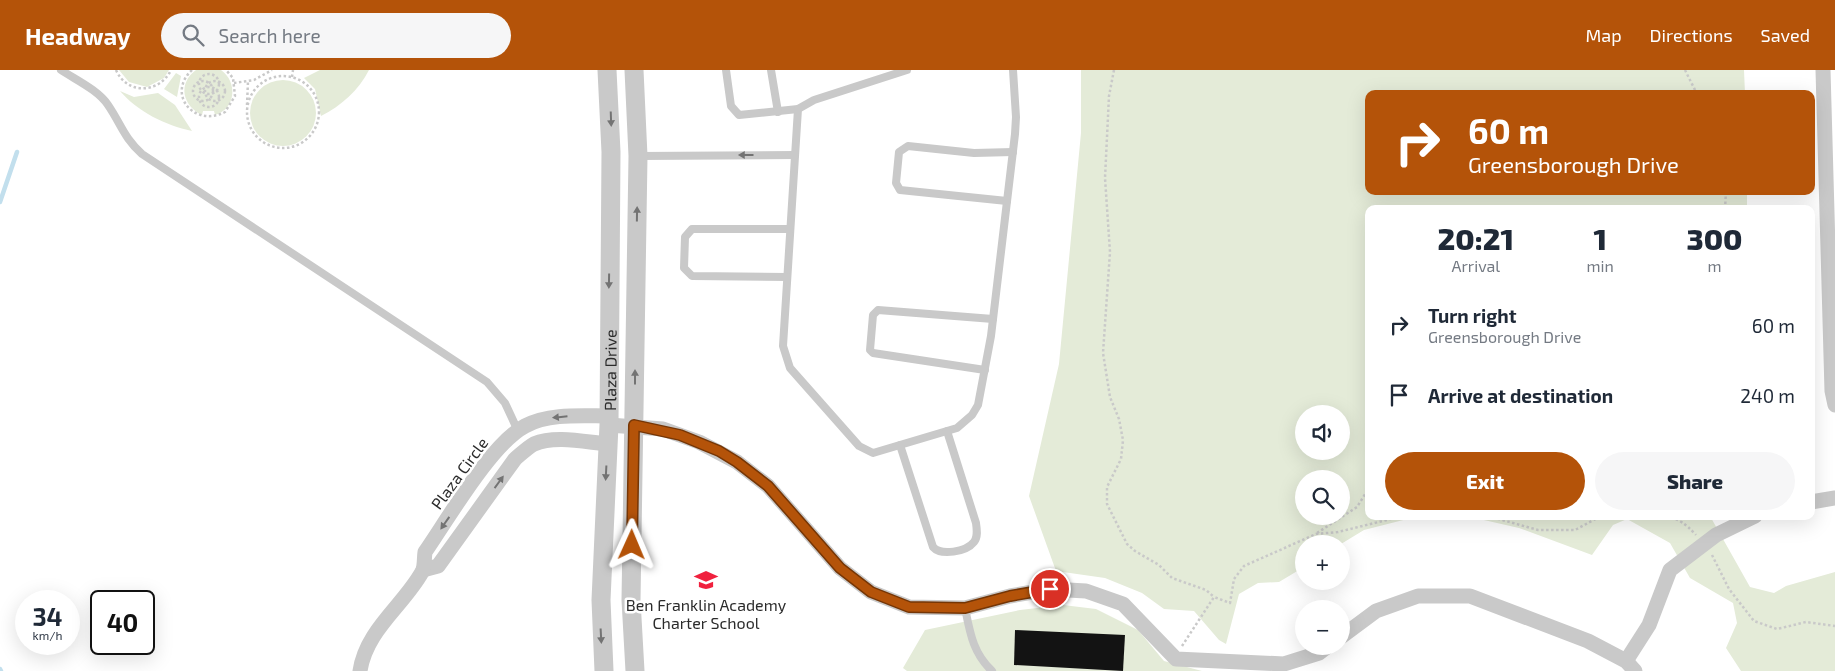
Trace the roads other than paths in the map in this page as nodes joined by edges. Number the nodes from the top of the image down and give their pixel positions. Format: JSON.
{"nodes":[{"id":1,"x":61,"y":70,"type":"edge"},
{"id":2,"x":607,"y":70,"type":"edge"},
{"id":3,"x":634,"y":70,"type":"edge"},
{"id":4,"x":726,"y":70,"type":"edge"},
{"id":5,"x":771,"y":70,"type":"edge"},
{"id":6,"x":906,"y":70,"type":"edge"},
{"id":7,"x":1013,"y":70,"type":"edge"},
{"id":8,"x":1823,"y":70,"type":"edge"},
{"id":9,"x":798,"y":109,"type":"junction"},
{"id":10,"x":778,"y":112,"type":"junction"},
{"id":11,"x":1013,"y":152,"type":"junction"},
{"id":12,"x":795,"y":155,"type":"junction"},
{"id":13,"x":638,"y":156,"type":"junction"},
{"id":14,"x":1831,"y":165,"type":"edge"},
{"id":15,"x":1007,"y":201,"type":"junction"},
{"id":16,"x":790,"y":229,"type":"junction"},
{"id":17,"x":787,"y":277,"type":"junction"},
{"id":18,"x":993,"y":319,"type":"junction"},
{"id":19,"x":985,"y":370,"type":"junction"},
{"id":20,"x":1835,"y":405,"type":"edge"},
{"id":21,"x":608,"y":420,"type":"junction"},
{"id":22,"x":634,"y":425,"type":"junction"},
{"id":23,"x":518,"y":431,"type":"junction"},
{"id":24,"x":948,"y":431,"type":"junction"},
{"id":25,"x":608,"y":444,"type":"junction"},
{"id":26,"x":900,"y":445,"type":"junction"},
{"id":27,"x":1835,"y":498,"type":"edge"},
{"id":28,"x":1815,"y":501,"type":"edge"},
{"id":29,"x":1747,"y":520,"type":"edge"},
{"id":30,"x":424,"y":570,"type":"junction"},
{"id":31,"x":965,"y":608,"type":"junction"},
{"id":32,"x":1350,"y":630,"type":"edge"},
{"id":33,"x":1314,"y":655,"type":"edge"},
{"id":34,"x":1631,"y":666,"type":"edge"},
{"id":35,"x":1286,"y":667,"type":"edge"},
{"id":36,"x":360,"y":671,"type":"edge"},
{"id":37,"x":604,"y":671,"type":"edge"},
{"id":38,"x":635,"y":671,"type":"edge"},
{"id":39,"x":992,"y":671,"type":"edge"}],
"edges":[{"from":1,"to":23,"type":"lane"},
{"from":2,"to":21,"type":"street","name":"Plaza Drive","one_way":true},
{"from":3,"to":13,"type":"street","name":"Plaza Drive"},
{"from":4,"to":10,"type":"lane"},
{"from":5,"to":10,"type":"lane"},
{"from":6,"to":9,"type":"lane"},
{"from":7,"to":11,"type":"lane"},
{"from":8,"to":14,"type":"street"},
{"from":9,"to":10,"type":"lane"},
{"from":9,"to":12,"type":"lane"},
{"from":11,"to":15,"type":"lane"},
{"from":11,"to":15,"type":"lane"},
{"from":12,"to":13,"type":"lane","one_way":true},
{"from":12,"to":16,"type":"lane"},
{"from":22,"to":13,"type":"street","name":"Plaza Drive","one_way":true},
{"from":14,"to":20,"type":"street"},
{"from":15,"to":18,"type":"lane"},
{"from":16,"to":17,"type":"lane"},
{"from":16,"to":17,"type":"lane"},
{"from":17,"to":26,"type":"lane"},
{"from":18,"to":19,"type":"lane"},
{"from":18,"to":19,"type":"lane"},
{"from":19,"to":24,"type":"lane"},
{"from":21,"to":22,"type":"street","name":"Plaza Circle"},
{"from":21,"to":23,"type":"street","name":"Plaza Circle","one_way":true},
{"from":21,"to":25,"type":"street","name":"Plaza Drive"},
{"from":22,"to":31,"type":"street","name":"Plaza Circle"},
{"from":22,"to":38,"type":"street","name":"Plaza Drive"},
{"from":23,"to":30,"type":"street","name":"Plaza Circle","one_way":true},
{"from":24,"to":26,"type":"lane"},
{"from":24,"to":26,"type":"lane"},
{"from":30,"to":25,"type":"street","name":"Plaza Circle","one_way":true},
{"from":25,"to":37,"type":"street","name":"Plaza Drive","one_way":true},
{"from":27,"to":28,"type":"street"},
{"from":29,"to":34,"type":"street"},
{"from":30,"to":36,"type":"street","name":"Plaza Circle"},
{"from":31,"to":35,"type":"street","name":"Plaza Circle"},
{"from":31,"to":39,"type":"lane"},
{"from":32,"to":34,"type":"street"},
{"from":33,"to":35,"type":"street"}]}
